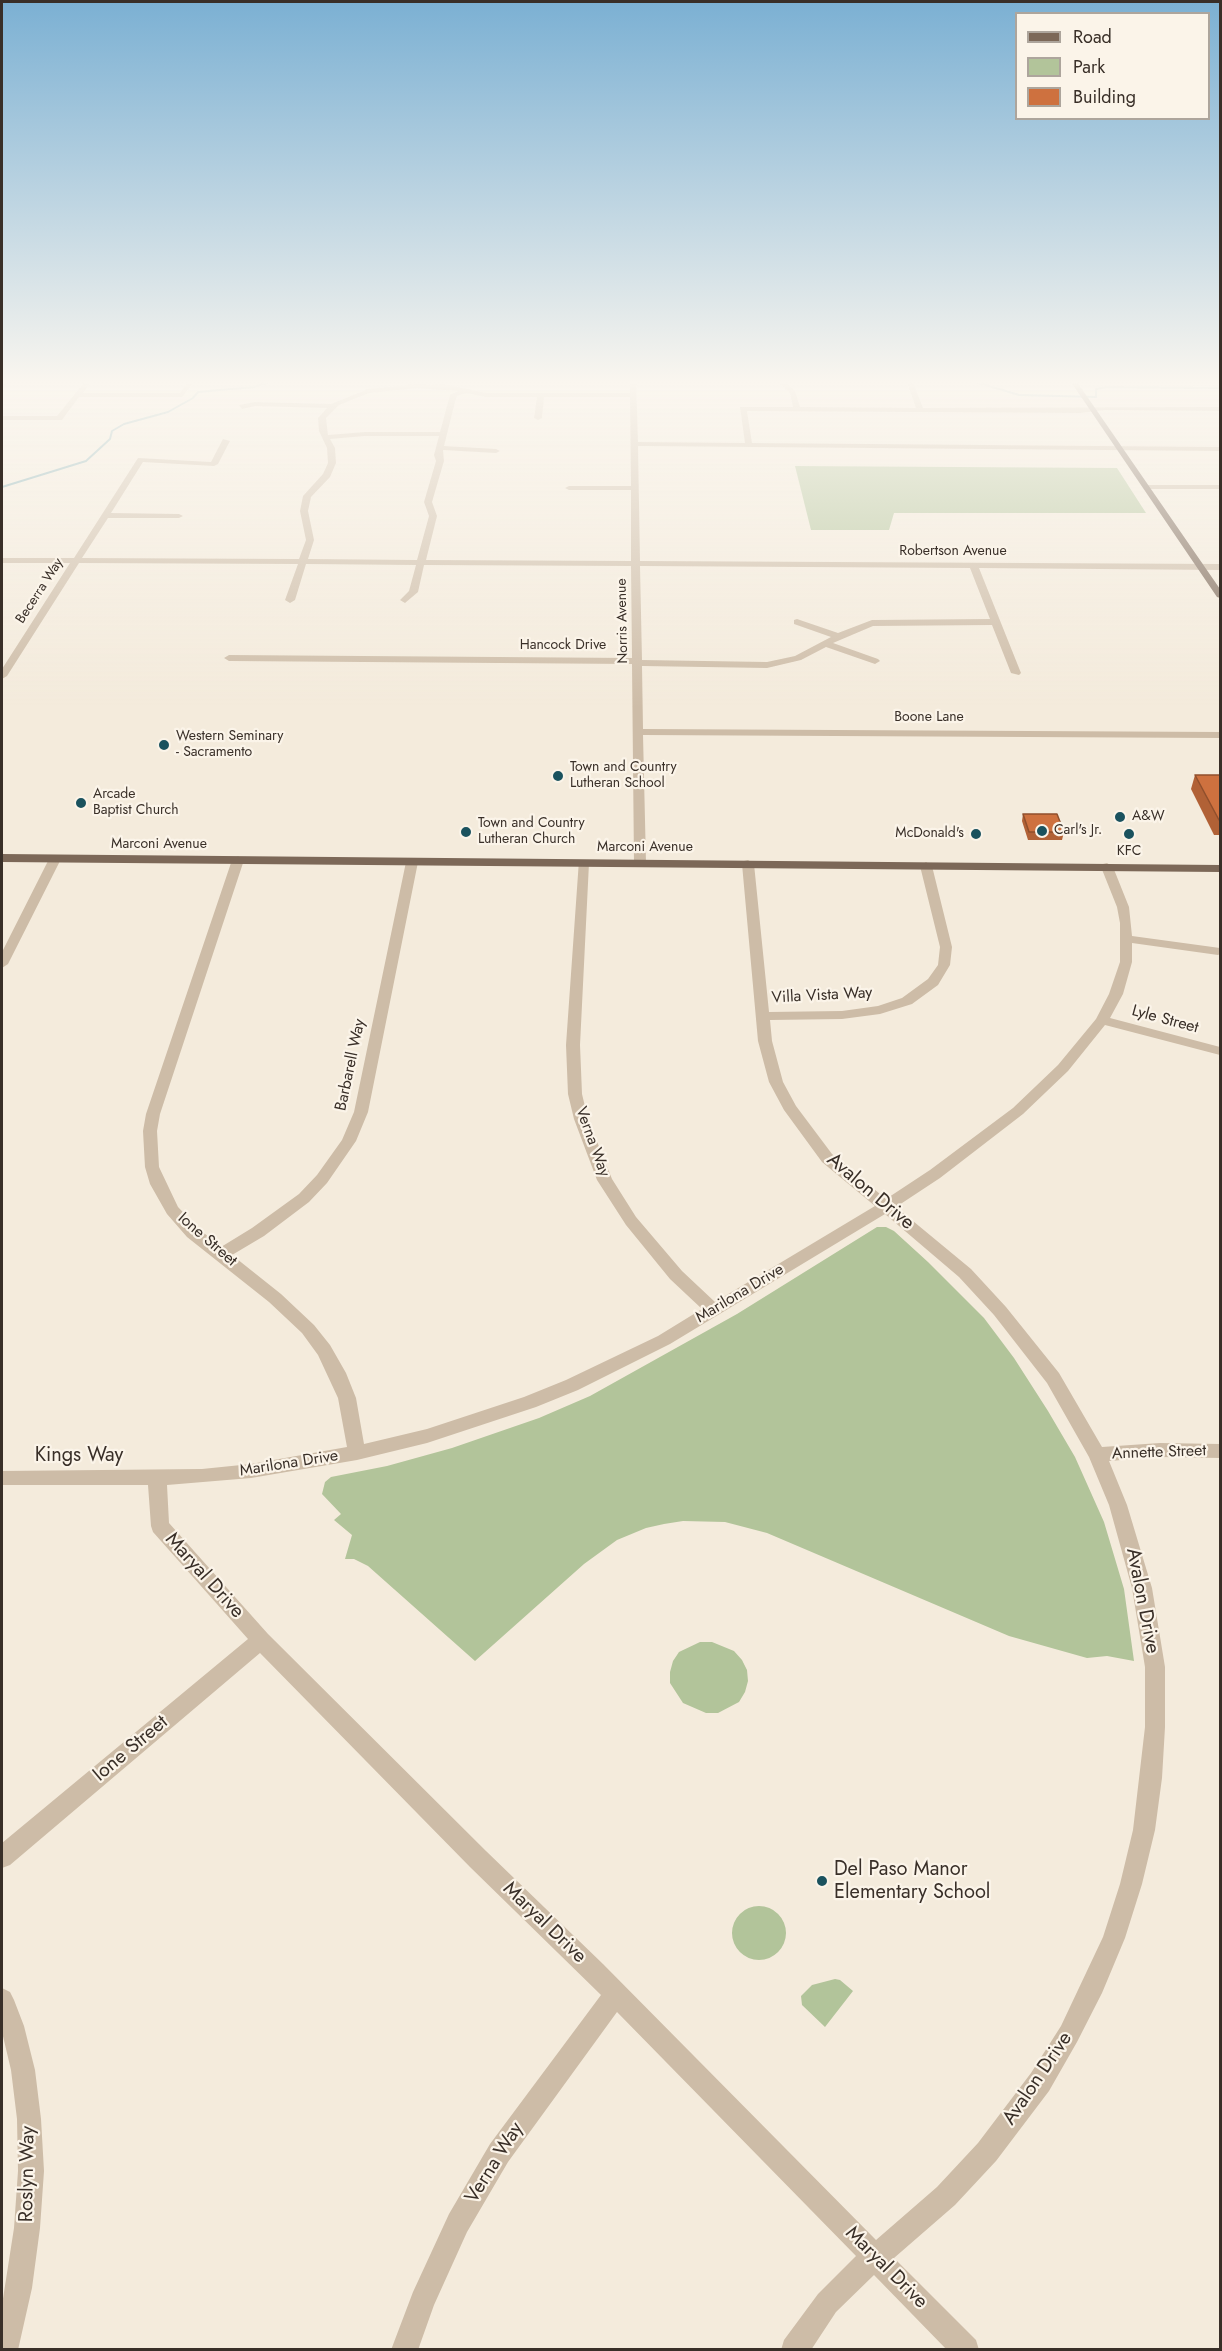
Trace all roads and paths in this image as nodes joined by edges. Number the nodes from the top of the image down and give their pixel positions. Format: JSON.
{"nodes":[{"id":1,"x":635,"y":488,"type":"edge"},
{"id":2,"x":122,"y":489,"type":"edge"},
{"id":3,"x":314,"y":489,"type":"edge"},
{"id":4,"x":432,"y":489,"type":"edge"},
{"id":5,"x":1149,"y":489,"type":"edge"},
{"id":6,"x":105,"y":515,"type":"junction"},
{"id":7,"x":179,"y":516,"type":"dead end"},
{"id":8,"x":2,"y":560,"type":"edge"},
{"id":9,"x":76,"y":560,"type":"junction"},
{"id":10,"x":304,"y":562,"type":"junction"},
{"id":11,"x":420,"y":562,"type":"junction"},
{"id":12,"x":636,"y":564,"type":"junction"},
{"id":13,"x":974,"y":566,"type":"junction"},
{"id":14,"x":1202,"y":567,"type":"junction"},
{"id":15,"x":1221,"y":567,"type":"edge"},
{"id":16,"x":1221,"y":596,"type":"edge"},
{"id":17,"x":290,"y":600,"type":"dead end"},
{"id":18,"x":405,"y":600,"type":"dead end"},
{"id":19,"x":797,"y":622,"type":"dead end"},
{"id":20,"x":996,"y":622,"type":"junction"},
{"id":21,"x":838,"y":636,"type":"junction"},
{"id":22,"x":826,"y":644,"type":"junction"},
{"id":23,"x":2,"y":658,"type":"edge"},
{"id":24,"x":13,"y":658,"type":"junction"},
{"id":25,"x":229,"y":658,"type":"dead end"},
{"id":26,"x":874,"y":661,"type":"dead end"},
{"id":27,"x":637,"y":662,"type":"junction"},
{"id":28,"x":1016,"y":673,"type":"dead end"},
{"id":29,"x":2,"y":676,"type":"edge"},
{"id":30,"x":638,"y":732,"type":"junction"},
{"id":31,"x":1221,"y":735,"type":"edge"},
{"id":32,"x":2,"y":858,"type":"edge"},
{"id":33,"x":55,"y":859,"type":"junction"},
{"id":34,"x":238,"y":860,"type":"junction"},
{"id":35,"x":412,"y":862,"type":"junction"},
{"id":36,"x":583,"y":863,"type":"junction"},
{"id":37,"x":640,"y":863,"type":"junction"},
{"id":38,"x":748,"y":864,"type":"junction"},
{"id":39,"x":927,"y":866,"type":"junction"},
{"id":40,"x":1107,"y":867,"type":"junction"},
{"id":41,"x":1219,"y":868,"type":"edge"},
{"id":42,"x":1128,"y":939,"type":"junction"},
{"id":43,"x":1218,"y":951,"type":"dead end"},
{"id":44,"x":2,"y":964,"type":"edge"},
{"id":45,"x":763,"y":1016,"type":"junction"},
{"id":46,"x":1102,"y":1020,"type":"junction"},
{"id":47,"x":1221,"y":1051,"type":"edge"},
{"id":48,"x":885,"y":1207,"type":"junction"},
{"id":49,"x":221,"y":1254,"type":"junction"},
{"id":50,"x":713,"y":1310,"type":"junction"},
{"id":51,"x":1221,"y":1451,"type":"edge"},
{"id":52,"x":357,"y":1453,"type":"junction"},
{"id":53,"x":1097,"y":1455,"type":"junction"},
{"id":54,"x":2,"y":1478,"type":"edge"},
{"id":55,"x":157,"y":1478,"type":"junction"},
{"id":56,"x":261,"y":1640,"type":"junction"},
{"id":57,"x":2,"y":1857,"type":"edge"},
{"id":58,"x":616,"y":1994,"type":"junction"},
{"id":59,"x":2,"y":2000,"type":"edge"},
{"id":60,"x":875,"y":2257,"type":"junction"},
{"id":61,"x":3,"y":2349,"type":"edge"},
{"id":62,"x":404,"y":2349,"type":"edge"},
{"id":63,"x":794,"y":2349,"type":"edge"},
{"id":64,"x":966,"y":2349,"type":"edge"}],
"edges":[{"from":1,"to":12,"type":"street","name":"Norris Avenue"},
{"from":2,"to":6,"type":"street","name":"Becerra Way"},
{"from":3,"to":10,"type":"street"},
{"from":4,"to":11,"type":"street"},
{"from":5,"to":14,"type":"main road"},
{"from":6,"to":7,"type":"street"},
{"from":6,"to":9,"type":"street","name":"Becerra Way"},
{"from":8,"to":9,"type":"street","name":"Robertson Avenue"},
{"from":9,"to":10,"type":"street","name":"Robertson Avenue"},
{"from":9,"to":24,"type":"street","name":"Becerra Way"},
{"from":10,"to":11,"type":"street","name":"Robertson Avenue"},
{"from":10,"to":17,"type":"street"},
{"from":11,"to":12,"type":"street","name":"Robertson Avenue"},
{"from":11,"to":18,"type":"street"},
{"from":12,"to":13,"type":"street","name":"Robertson Avenue"},
{"from":12,"to":27,"type":"street","name":"Norris Avenue"},
{"from":13,"to":14,"type":"street","name":"Robertson Avenue"},
{"from":13,"to":20,"type":"street"},
{"from":14,"to":15,"type":"street","name":"Robertson Avenue"},
{"from":14,"to":16,"type":"main road"},
{"from":19,"to":21,"type":"street"},
{"from":20,"to":21,"type":"street","name":"Hancock Drive"},
{"from":20,"to":28,"type":"street"},
{"from":21,"to":22,"type":"street","name":"Hancock Drive"},
{"from":22,"to":26,"type":"street"},
{"from":22,"to":27,"type":"street","name":"Hancock Drive"},
{"from":23,"to":24,"type":"street"},
{"from":24,"to":29,"type":"street","name":"Becerra Way"},
{"from":25,"to":27,"type":"street","name":"Hancock Drive"},
{"from":27,"to":30,"type":"street","name":"Norris Avenue"},
{"from":30,"to":31,"type":"street","name":"Boone Lane"},
{"from":30,"to":37,"type":"street","name":"Norris Avenue"},
{"from":32,"to":33,"type":"main road","name":"Marconi Avenue"},
{"from":33,"to":34,"type":"main road","name":"Marconi Avenue"},
{"from":33,"to":44,"type":"street"},
{"from":34,"to":35,"type":"main road","name":"Marconi Avenue"},
{"from":34,"to":49,"type":"street","name":"Ione Street"},
{"from":35,"to":36,"type":"main road","name":"Marconi Avenue"},
{"from":35,"to":49,"type":"street","name":"Barbarell Way"},
{"from":36,"to":37,"type":"main road","name":"Marconi Avenue"},
{"from":36,"to":50,"type":"street","name":"Verna Way"},
{"from":37,"to":38,"type":"main road","name":"Marconi Avenue"},
{"from":38,"to":39,"type":"main road","name":"Marconi Avenue"},
{"from":38,"to":45,"type":"street","name":"Avalon Drive"},
{"from":39,"to":40,"type":"main road","name":"Marconi Avenue"},
{"from":39,"to":45,"type":"street","name":"Villa Vista Way"},
{"from":40,"to":41,"type":"main road","name":"Marconi Avenue"},
{"from":40,"to":42,"type":"street","name":"Marilona Drive"},
{"from":42,"to":43,"type":"street"},
{"from":42,"to":46,"type":"street","name":"Marilona Drive"},
{"from":45,"to":48,"type":"street","name":"Avalon Drive"},
{"from":46,"to":47,"type":"street","name":"Lyle Street"},
{"from":46,"to":48,"type":"street","name":"Marilona Drive"},
{"from":48,"to":50,"type":"street","name":"Marilona Drive"},
{"from":48,"to":53,"type":"street","name":"Avalon Drive"},
{"from":49,"to":52,"type":"street","name":"Ione Street"},
{"from":50,"to":52,"type":"street","name":"Marilona Drive"},
{"from":51,"to":53,"type":"street","name":"Annette Street"},
{"from":52,"to":55,"type":"street","name":"Marilona Drive"},
{"from":53,"to":60,"type":"street","name":"Avalon Drive"},
{"from":54,"to":55,"type":"street","name":"Kings Way"},
{"from":55,"to":56,"type":"street","name":"Maryal Drive"},
{"from":56,"to":57,"type":"street","name":"Ione Street"},
{"from":56,"to":58,"type":"street","name":"Maryal Drive"},
{"from":58,"to":60,"type":"street","name":"Maryal Drive"},
{"from":58,"to":62,"type":"street","name":"Verna Way"},
{"from":59,"to":61,"type":"street","name":"Roslyn Way"},
{"from":60,"to":63,"type":"street","name":"Avalon Drive"},
{"from":60,"to":64,"type":"street","name":"Maryal Drive"}]}
